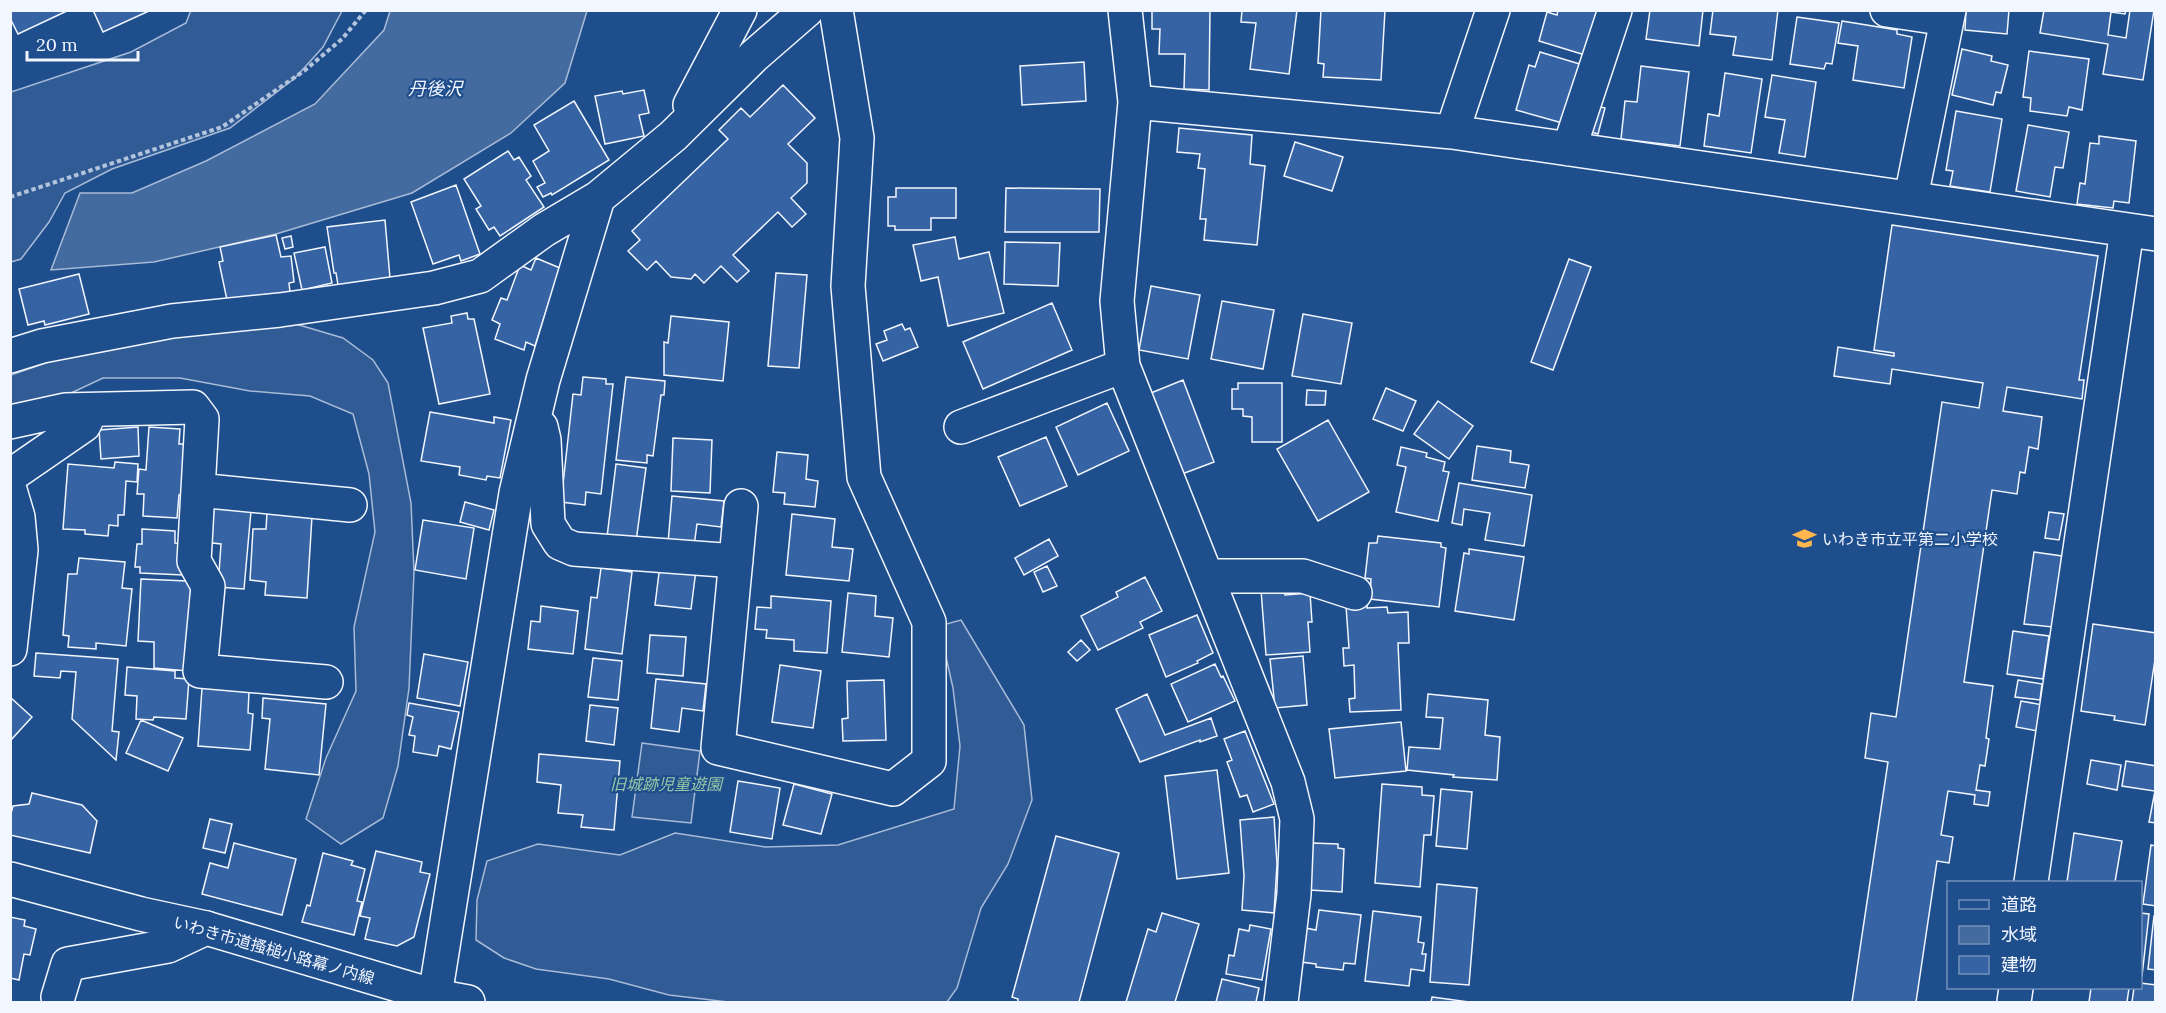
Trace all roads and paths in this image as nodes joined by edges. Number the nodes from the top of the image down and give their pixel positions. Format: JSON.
{"nodes":[{"id":1,"x":366,"y":10,"type":"edge"},
{"id":2,"x":740,"y":10,"type":"edge"},
{"id":3,"x":807,"y":10,"type":"edge"},
{"id":4,"x":836,"y":10,"type":"edge"},
{"id":5,"x":1125,"y":10,"type":"edge"},
{"id":6,"x":1493,"y":10,"type":"edge"},
{"id":7,"x":1616,"y":10,"type":"edge"},
{"id":8,"x":1887,"y":10,"type":"edge"},
{"id":9,"x":1948,"y":15,"type":"edge"},
{"id":10,"x":1135,"y":102,"type":"junction"},
{"id":11,"x":1452,"y":132,"type":"junction"},
{"id":12,"x":673,"y":136,"type":"junction"},
{"id":13,"x":1569,"y":149,"type":"junction"},
{"id":14,"x":10,"y":197,"type":"edge"},
{"id":15,"x":1911,"y":197,"type":"junction"},
{"id":16,"x":598,"y":198,"type":"junction"},
{"id":17,"x":2141,"y":232,"type":"edge"},
{"id":18,"x":10,"y":356,"type":"edge"},
{"id":19,"x":1124,"y":366,"type":"junction"},
{"id":20,"x":90,"y":410,"type":"junction"},
{"id":21,"x":536,"y":413,"type":"junction"},
{"id":22,"x":10,"y":422,"type":"edge"},
{"id":23,"x":961,"y":427,"type":"dead end"},
{"id":24,"x":10,"y":476,"type":"edge"},
{"id":25,"x":10,"y":490,"type":"edge"},
{"id":26,"x":198,"y":490,"type":"junction"},
{"id":27,"x":350,"y":504,"type":"dead end"},
{"id":28,"x":741,"y":506,"type":"dead end"},
{"id":29,"x":736,"y":561,"type":"junction"},
{"id":30,"x":1207,"y":576,"type":"junction"},
{"id":31,"x":1355,"y":593,"type":"dead end"},
{"id":32,"x":10,"y":648,"type":"edge"},
{"id":33,"x":326,"y":682,"type":"dead end"},
{"id":34,"x":10,"y":879,"type":"edge"},
{"id":35,"x":2031,"y":881,"type":"edge"},
{"id":36,"x":206,"y":928,"type":"junction"},
{"id":37,"x":58,"y":997,"type":"dead end"},
{"id":38,"x":434,"y":999,"type":"edge"},
{"id":39,"x":468,"y":1002,"type":"edge"},
{"id":40,"x":1281,"y":1002,"type":"edge"}],
"edges":[{"from":1,"to":14,"type":"path"},
{"from":2,"to":12,"type":"street"},
{"from":3,"to":12,"type":"street"},
{"from":4,"to":29,"type":"street"},
{"from":5,"to":10,"type":"street"},
{"from":6,"to":11,"type":"street"},
{"from":7,"to":13,"type":"street"},
{"from":8,"to":9,"type":"street"},
{"from":9,"to":15,"type":"street"},
{"from":10,"to":11,"type":"street"},
{"from":10,"to":19,"type":"street"},
{"from":11,"to":13,"type":"street"},
{"from":12,"to":16,"type":"street"},
{"from":13,"to":15,"type":"street"},
{"from":15,"to":17,"type":"street"},
{"from":16,"to":18,"type":"street"},
{"from":16,"to":21,"type":"street"},
{"from":17,"to":35,"type":"street"},
{"from":19,"to":23,"type":"street"},
{"from":19,"to":30,"type":"street"},
{"from":20,"to":22,"type":"street"},
{"from":20,"to":24,"type":"street"},
{"from":20,"to":26,"type":"street"},
{"from":21,"to":29,"type":"street"},
{"from":21,"to":38,"type":"street"},
{"from":25,"to":32,"type":"street"},
{"from":26,"to":27,"type":"street"},
{"from":26,"to":33,"type":"street"},
{"from":28,"to":29,"type":"street"},
{"from":30,"to":31,"type":"street"},
{"from":30,"to":40,"type":"street"},
{"from":34,"to":36,"type":"street","name":"いわき市道搔槌小路幕ノ内線"},
{"from":36,"to":37,"type":"street"},
{"from":36,"to":38,"type":"street","name":"いわき市道搔槌小路幕ノ内線"},
{"from":38,"to":39,"type":"street","name":"いわき市道搔槌小路幕ノ内線"}]}
